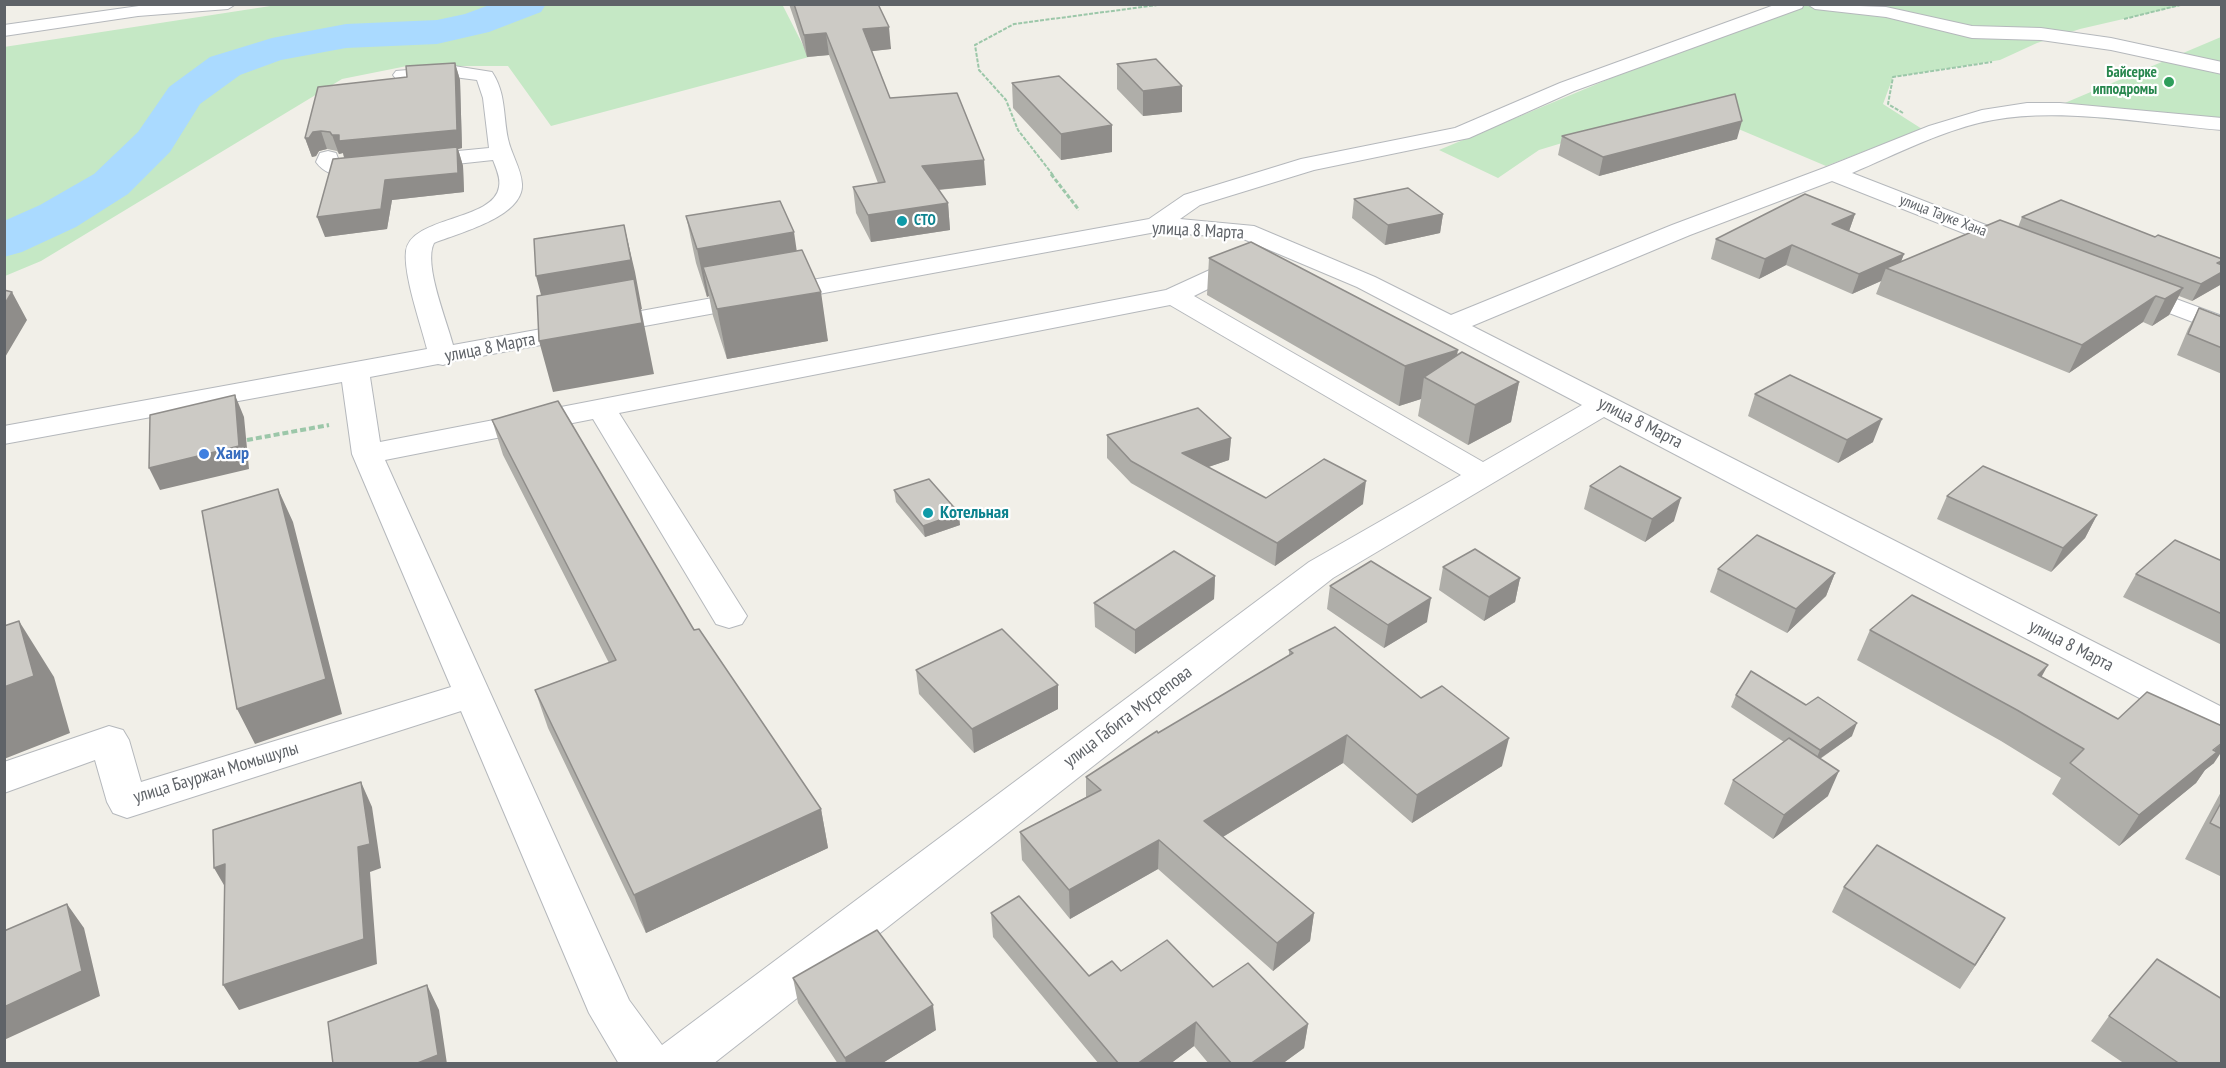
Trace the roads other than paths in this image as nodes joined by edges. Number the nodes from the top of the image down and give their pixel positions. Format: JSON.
{"nodes":[{"id":1,"x":228,"y":4,"type":"edge"},
{"id":2,"x":1796,"y":4,"type":"edge"},
{"id":3,"x":1815,"y":4,"type":"edge"},
{"id":4,"x":4,"y":31,"type":"edge"},
{"id":5,"x":2222,"y":68,"type":"edge"},
{"id":6,"x":403,"y":75,"type":"edge"},
{"id":7,"x":2222,"y":124,"type":"edge"},
{"id":8,"x":500,"y":153,"type":"junction"},
{"id":9,"x":328,"y":158,"type":"dead end"},
{"id":10,"x":1832,"y":173,"type":"junction"},
{"id":11,"x":1156,"y":225,"type":"junction"},
{"id":12,"x":1277,"y":244,"type":"junction"},
{"id":13,"x":2045,"y":256,"type":"edge"},
{"id":14,"x":2111,"y":282,"type":"edge"},
{"id":15,"x":1174,"y":296,"type":"junction"},
{"id":16,"x":1450,"y":325,"type":"junction"},
{"id":17,"x":2222,"y":325,"type":"edge"},
{"id":18,"x":443,"y":357,"type":"junction"},
{"id":19,"x":355,"y":373,"type":"junction"},
{"id":20,"x":1604,"y":405,"type":"junction"},
{"id":21,"x":601,"y":408,"type":"junction"},
{"id":22,"x":4,"y":435,"type":"edge"},
{"id":23,"x":365,"y":437,"type":"junction"},
{"id":24,"x":1483,"y":476,"type":"junction"},
{"id":25,"x":729,"y":616,"type":"dead end"},
{"id":26,"x":473,"y":694,"type":"junction"},
{"id":27,"x":2222,"y":724,"type":"edge"},
{"id":28,"x":4,"y":778,"type":"edge"},
{"id":29,"x":647,"y":1064,"type":"edge"},
{"id":30,"x":675,"y":1064,"type":"edge"}],
"edges":[{"from":1,"to":4,"type":"street"},
{"from":2,"to":11,"type":"street"},
{"from":3,"to":5,"type":"street"},
{"from":6,"to":8,"type":"street"},
{"from":7,"to":10,"type":"street"},
{"from":8,"to":9,"type":"street"},
{"from":8,"to":18,"type":"street"},
{"from":10,"to":13,"type":"street","name":"улица Тауке Хана"},
{"from":10,"to":16,"type":"street"},
{"from":11,"to":12,"type":"street","name":"улица 8 Марта"},
{"from":11,"to":18,"type":"street","name":"улица 8 Марта"},
{"from":12,"to":15,"type":"street"},
{"from":12,"to":16,"type":"street","name":"улица 8 Марта"},
{"from":14,"to":17,"type":"street"},
{"from":15,"to":21,"type":"street"},
{"from":15,"to":24,"type":"street"},
{"from":16,"to":20,"type":"street","name":"улица 8 Марта"},
{"from":18,"to":19,"type":"street","name":"улица 8 Марта"},
{"from":19,"to":22,"type":"street","name":"улица 8 Марта"},
{"from":19,"to":23,"type":"street"},
{"from":20,"to":24,"type":"street","name":"улица Габита Мусрепова"},
{"from":20,"to":27,"type":"street","name":"улица 8 Марта"},
{"from":21,"to":23,"type":"street"},
{"from":21,"to":25,"type":"street"},
{"from":23,"to":26,"type":"street"},
{"from":24,"to":30,"type":"street","name":"улица Габита Мусрепова"},
{"from":26,"to":28,"type":"street","name":"улица Бауржан Момышулы"},
{"from":26,"to":29,"type":"street"}]}
